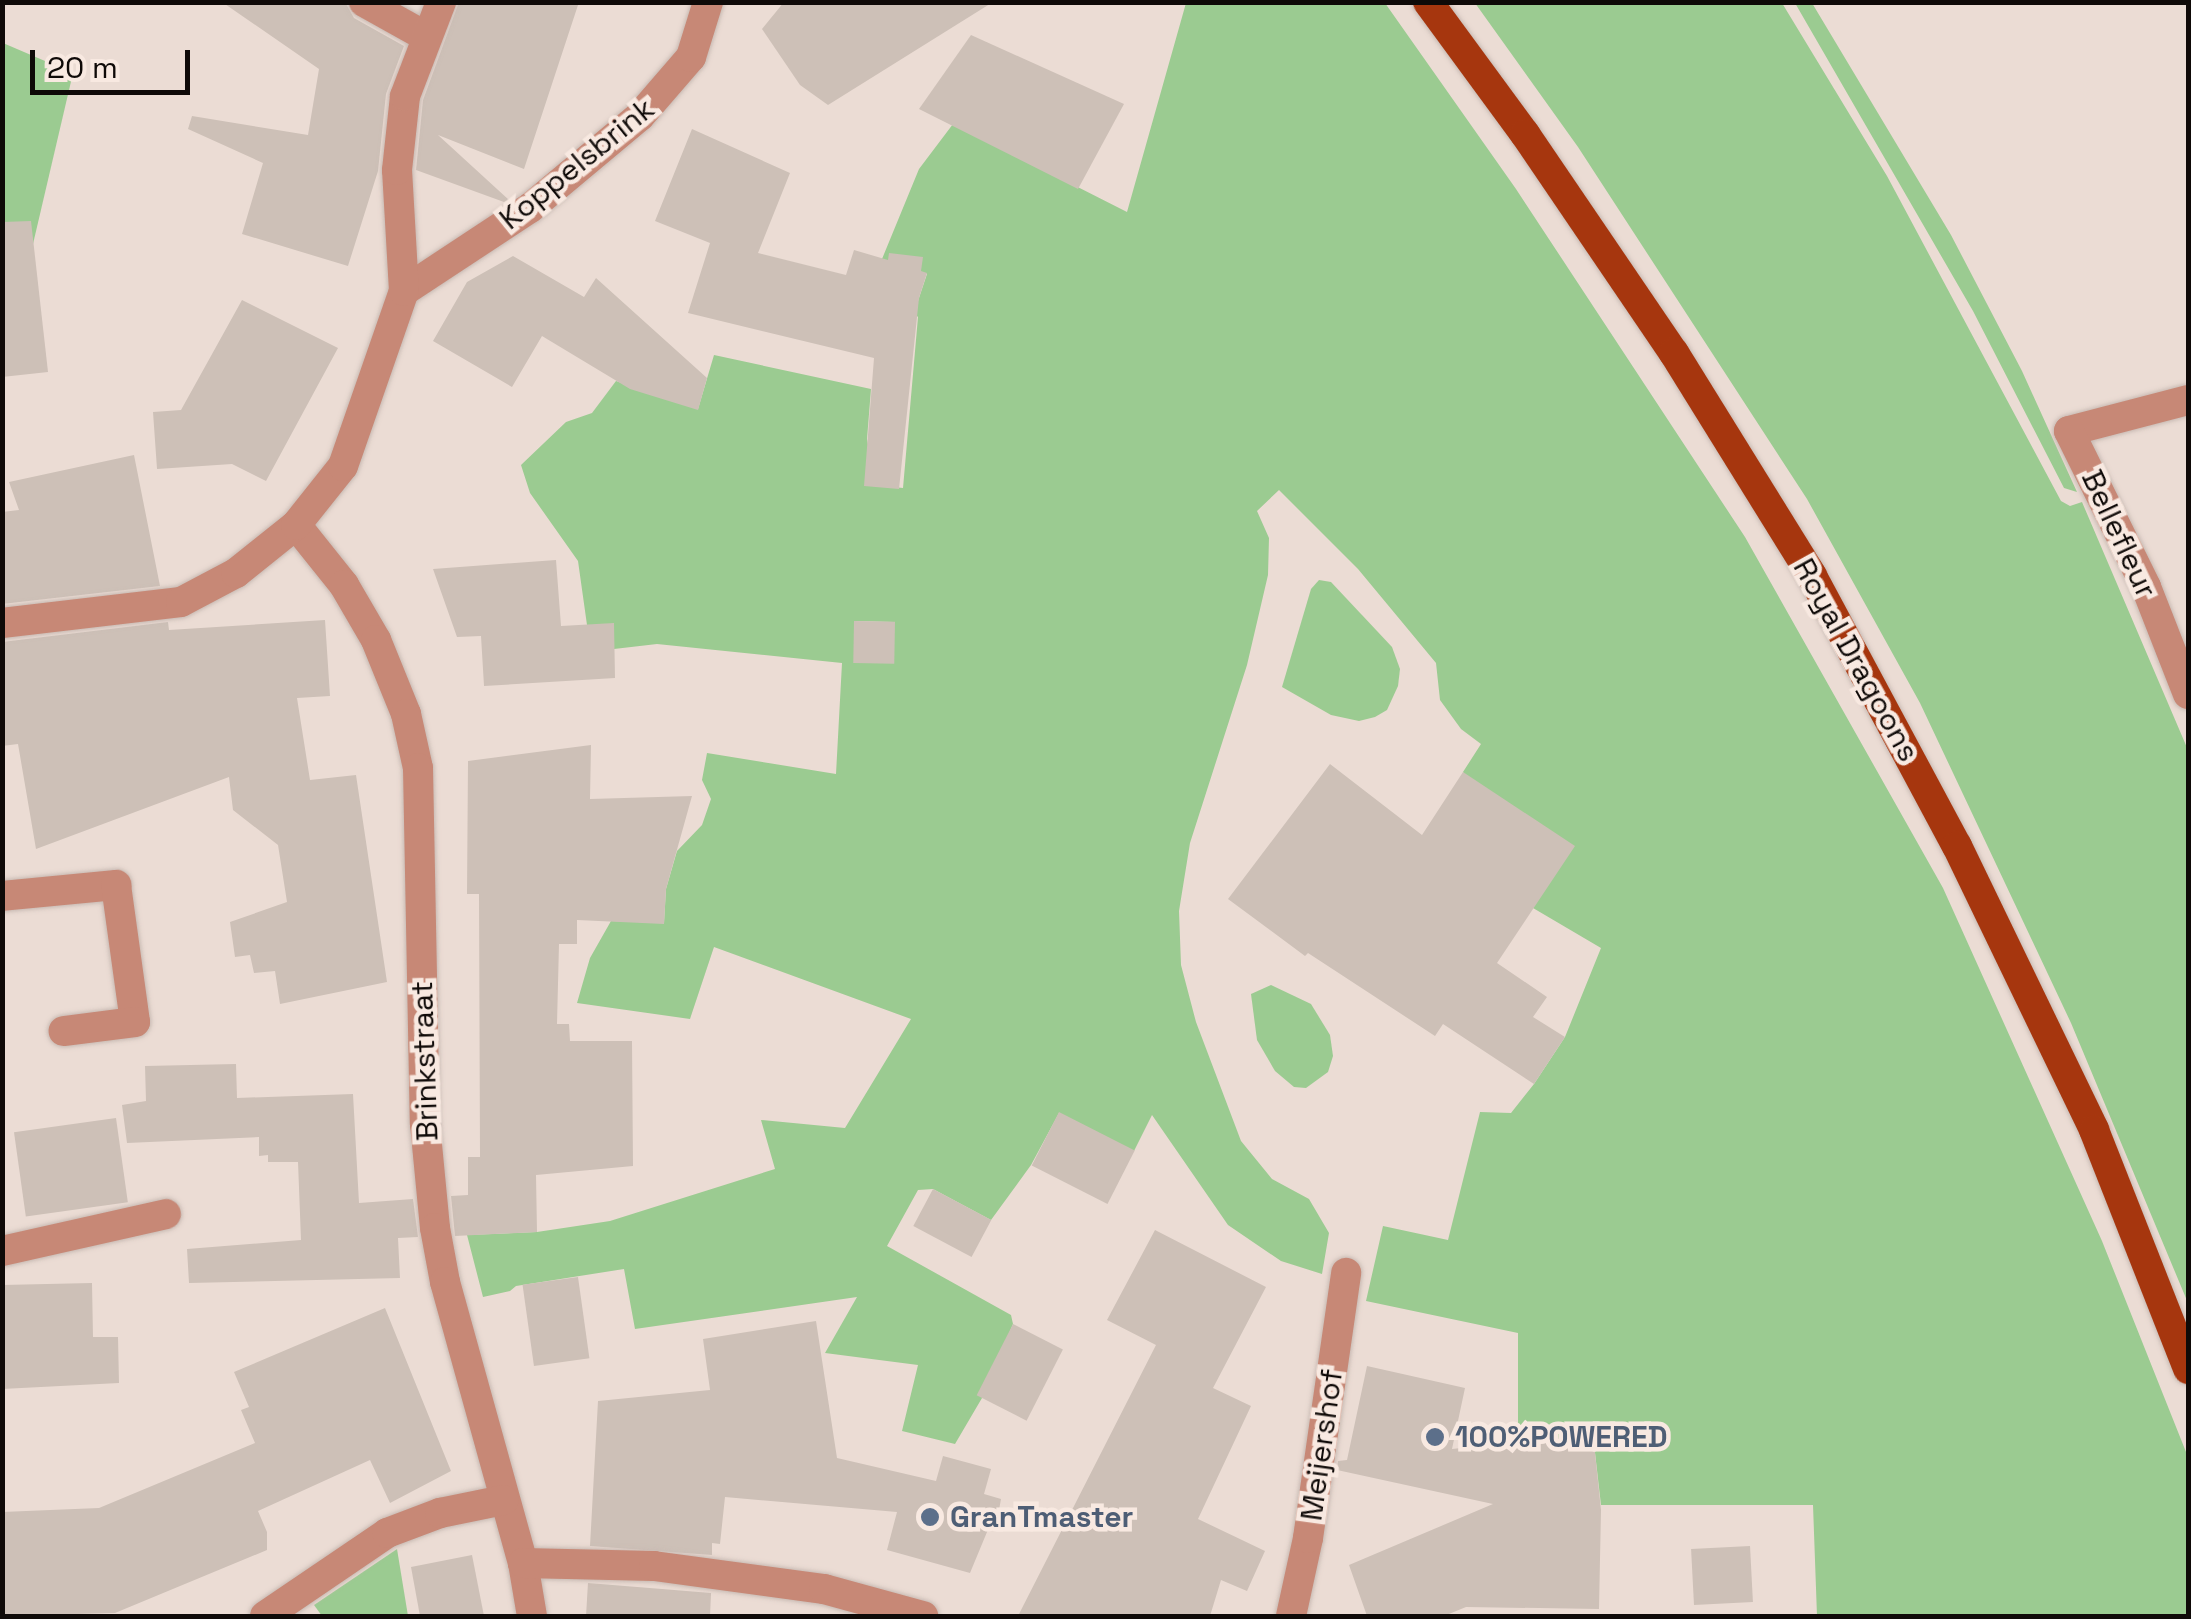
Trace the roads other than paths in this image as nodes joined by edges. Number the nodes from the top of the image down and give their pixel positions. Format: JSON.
{"nodes":[{"id":1,"x":364,"y":2,"type":"edge"},
{"id":2,"x":441,"y":2,"type":"edge"},
{"id":3,"x":708,"y":2,"type":"edge"},
{"id":4,"x":1428,"y":2,"type":"edge"},
{"id":5,"x":425,"y":36,"type":"junction"},
{"id":6,"x":404,"y":291,"type":"junction"},
{"id":7,"x":2188,"y":400,"type":"edge"},
{"id":8,"x":296,"y":524,"type":"junction"},
{"id":9,"x":2,"y":623,"type":"edge"},
{"id":10,"x":2188,"y":694,"type":"edge"},
{"id":11,"x":2,"y":896,"type":"edge"},
{"id":12,"x":64,"y":1031,"type":"dead end"},
{"id":13,"x":166,"y":1214,"type":"dead end"},
{"id":14,"x":2,"y":1251,"type":"edge"},
{"id":15,"x":1346,"y":1273,"type":"dead end"},
{"id":16,"x":2188,"y":1370,"type":"edge"},
{"id":17,"x":504,"y":1500,"type":"junction"},
{"id":18,"x":524,"y":1563,"type":"junction"},
{"id":19,"x":265,"y":1616,"type":"edge"},
{"id":20,"x":532,"y":1616,"type":"edge"},
{"id":21,"x":923,"y":1616,"type":"edge"},
{"id":22,"x":1291,"y":1616,"type":"edge"}],
"edges":[{"from":1,"to":5,"type":"street"},
{"from":2,"to":5,"type":"street"},
{"from":3,"to":6,"type":"street","name":"Koppelsbrink"},
{"from":4,"to":16,"type":"main road","name":"Royal Dragoons"},
{"from":5,"to":6,"type":"street"},
{"from":6,"to":8,"type":"street"},
{"from":7,"to":10,"type":"street","name":"Bellefleur"},
{"from":8,"to":9,"type":"street"},
{"from":8,"to":17,"type":"street","name":"Brinkstraat"},
{"from":11,"to":12,"type":"street"},
{"from":13,"to":14,"type":"street"},
{"from":15,"to":22,"type":"street","name":"Meijershof"},
{"from":17,"to":18,"type":"street","name":"Brinkstraat"},
{"from":17,"to":19,"type":"street"},
{"from":18,"to":20,"type":"street","name":"Brinkstraat"},
{"from":18,"to":21,"type":"street"}]}
